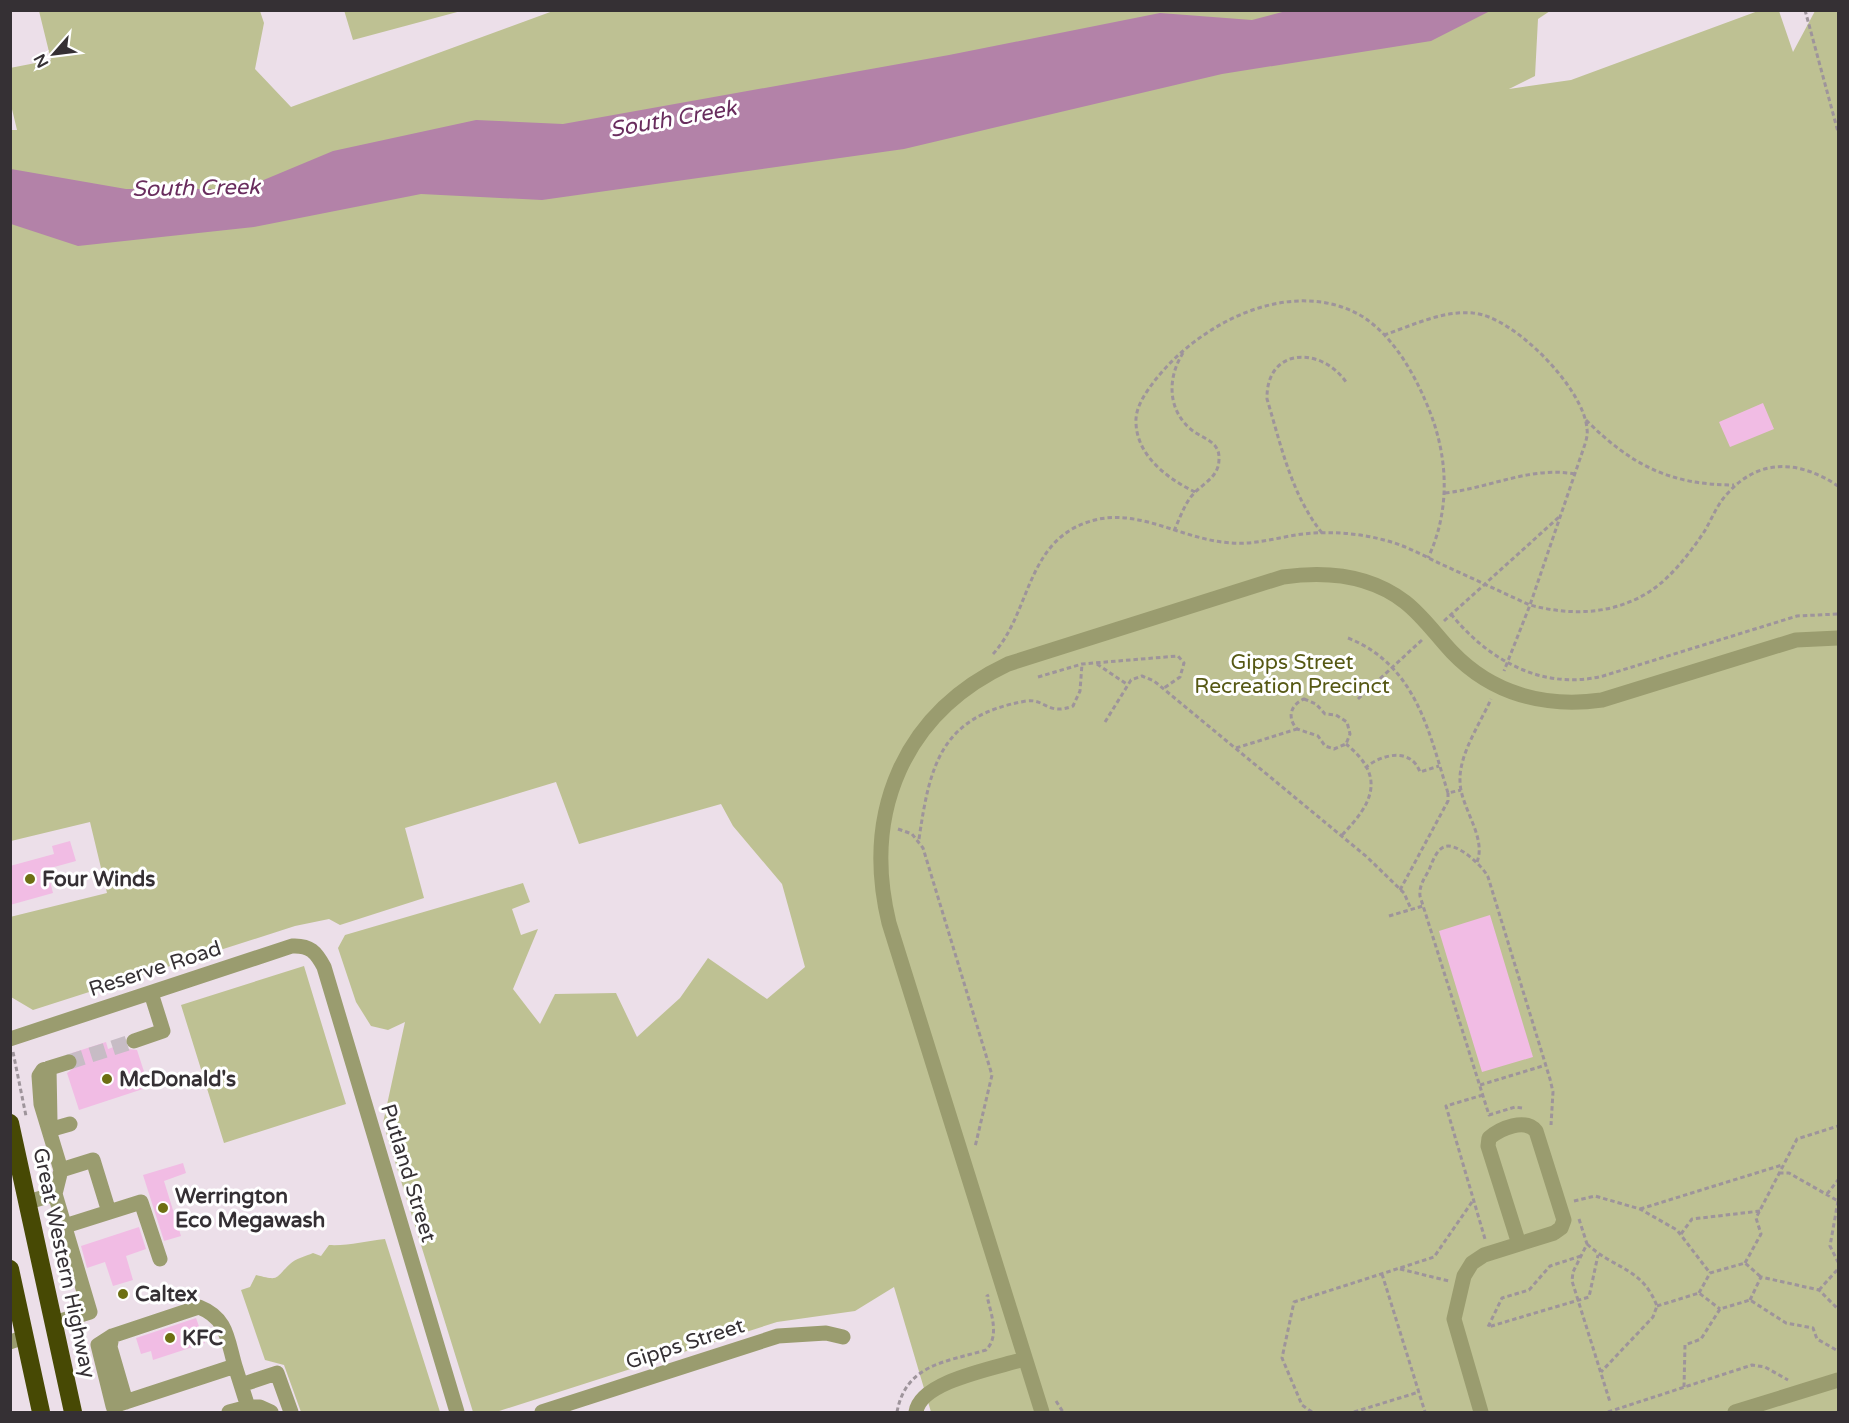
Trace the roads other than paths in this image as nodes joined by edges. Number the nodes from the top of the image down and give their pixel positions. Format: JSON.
{"nodes":[{"id":1,"x":1839,"y":638,"type":"edge"},
{"id":2,"x":312,"y":950,"type":"joint"},
{"id":3,"x":151,"y":993,"type":"junction"},
{"id":4,"x":10,"y":1039,"type":"edge"},
{"id":5,"x":134,"y":1041,"type":"tunnel mouth"},
{"id":6,"x":69,"y":1062,"type":"tunnel mouth"},
{"id":7,"x":10,"y":1123,"type":"edge"},
{"id":8,"x":70,"y":1124,"type":"dead end"},
{"id":9,"x":50,"y":1130,"type":"junction"},
{"id":10,"x":61,"y":1170,"type":"junction"},
{"id":11,"x":55,"y":1194,"type":"junction"},
{"id":12,"x":28,"y":1202,"type":"junction"},
{"id":13,"x":109,"y":1212,"type":"junction"},
{"id":14,"x":64,"y":1226,"type":"junction"},
{"id":15,"x":1519,"y":1244,"type":"junction"},
{"id":16,"x":160,"y":1259,"type":"dead end"},
{"id":17,"x":11,"y":1275,"type":"edge"},
{"id":18,"x":54,"y":1323,"type":"junction"},
{"id":19,"x":843,"y":1337,"type":"dead end"},
{"id":20,"x":18,"y":1339,"type":"edge"},
{"id":21,"x":1024,"y":1359,"type":"junction"},
{"id":22,"x":236,"y":1365,"type":"junction"},
{"id":23,"x":1839,"y":1380,"type":"edge"},
{"id":24,"x":241,"y":1385,"type":"junction"},
{"id":25,"x":118,"y":1407,"type":"edge"},
{"id":26,"x":248,"y":1407,"type":"junction"},
{"id":27,"x":74,"y":1409,"type":"edge"},
{"id":28,"x":41,"y":1413,"type":"edge"},
{"id":29,"x":229,"y":1413,"type":"edge"},
{"id":30,"x":271,"y":1413,"type":"edge"},
{"id":31,"x":291,"y":1413,"type":"edge"},
{"id":32,"x":457,"y":1413,"type":"edge"},
{"id":33,"x":542,"y":1413,"type":"edge"},
{"id":34,"x":916,"y":1413,"type":"edge"},
{"id":35,"x":1042,"y":1413,"type":"edge"},
{"id":36,"x":1481,"y":1413,"type":"edge"},
{"id":37,"x":1735,"y":1413,"type":"edge"}],
"edges":[{"from":1,"to":21,"type":"street"},
{"from":2,"to":3,"type":"street","name":"Reserve Road"},
{"from":2,"to":32,"type":"street","name":"Putland Street"},
{"from":3,"to":4,"type":"street","name":"Reserve Road"},
{"from":3,"to":5,"type":"street"},
{"from":6,"to":9,"type":"street"},
{"from":7,"to":12,"type":"highway","name":"Great Western Highway"},
{"from":8,"to":9,"type":"street"},
{"from":9,"to":10,"type":"street"},
{"from":10,"to":11,"type":"street"},
{"from":10,"to":13,"type":"street"},
{"from":11,"to":12,"type":"street"},
{"from":11,"to":14,"type":"street"},
{"from":12,"to":18,"type":"highway","name":"Great Western Highway"},
{"from":13,"to":14,"type":"street"},
{"from":13,"to":16,"type":"street"},
{"from":14,"to":18,"type":"street"},
{"from":15,"to":15,"type":"street"},
{"from":15,"to":36,"type":"street"},
{"from":17,"to":20,"type":"highway"},
{"from":18,"to":27,"type":"highway","name":"Great Western Highway"},
{"from":19,"to":33,"type":"street","name":"Gipps Street"},
{"from":20,"to":28,"type":"highway"},
{"from":21,"to":34,"type":"street"},
{"from":21,"to":35,"type":"street"},
{"from":22,"to":24,"type":"street"},
{"from":22,"to":25,"type":"street"},
{"from":22,"to":25,"type":"street"},
{"from":23,"to":37,"type":"street"},
{"from":24,"to":26,"type":"street"},
{"from":24,"to":31,"type":"street"},
{"from":26,"to":29,"type":"street"},
{"from":26,"to":30,"type":"street"}]}
